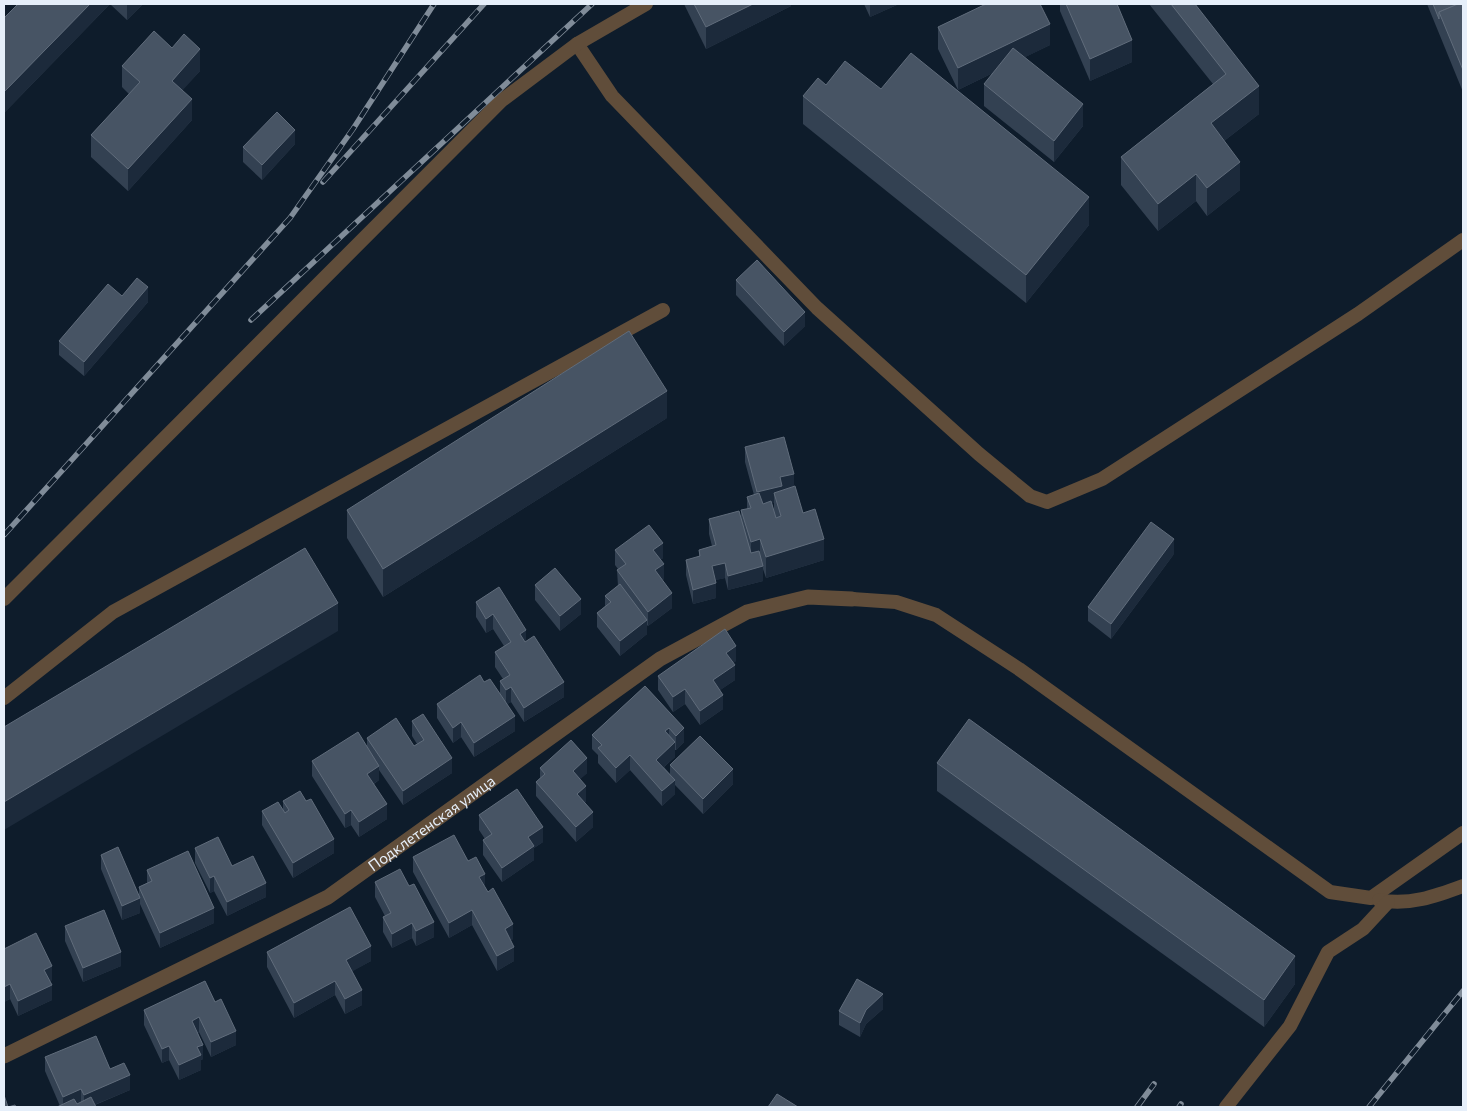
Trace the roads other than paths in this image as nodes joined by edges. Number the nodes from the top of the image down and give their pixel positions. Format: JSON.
{"nodes":[{"id":1,"x":646,"y":4,"type":"edge"},
{"id":2,"x":577,"y":44,"type":"junction"},
{"id":3,"x":1463,"y":240,"type":"edge"},
{"id":4,"x":663,"y":310,"type":"dead end"},
{"id":5,"x":4,"y":599,"type":"edge"},
{"id":6,"x":852,"y":599,"type":"joint"},
{"id":7,"x":4,"y":698,"type":"edge"},
{"id":8,"x":1463,"y":833,"type":"edge"},
{"id":9,"x":1463,"y":886,"type":"edge"},
{"id":10,"x":1371,"y":898,"type":"junction"},
{"id":11,"x":1388,"y":902,"type":"junction"},
{"id":12,"x":4,"y":1056,"type":"edge"},
{"id":13,"x":1226,"y":1107,"type":"edge"}],
"edges":[{"from":1,"to":2,"type":"lane"},
{"from":2,"to":3,"type":"lane"},
{"from":2,"to":5,"type":"lane"},
{"from":4,"to":7,"type":"lane"},
{"from":6,"to":10,"type":"lane"},
{"from":6,"to":12,"type":"street","name":"Подклетенская улица"},
{"from":8,"to":10,"type":"lane"},
{"from":9,"to":11,"type":"lane"},
{"from":10,"to":11,"type":"lane"},
{"from":11,"to":13,"type":"lane"}]}
